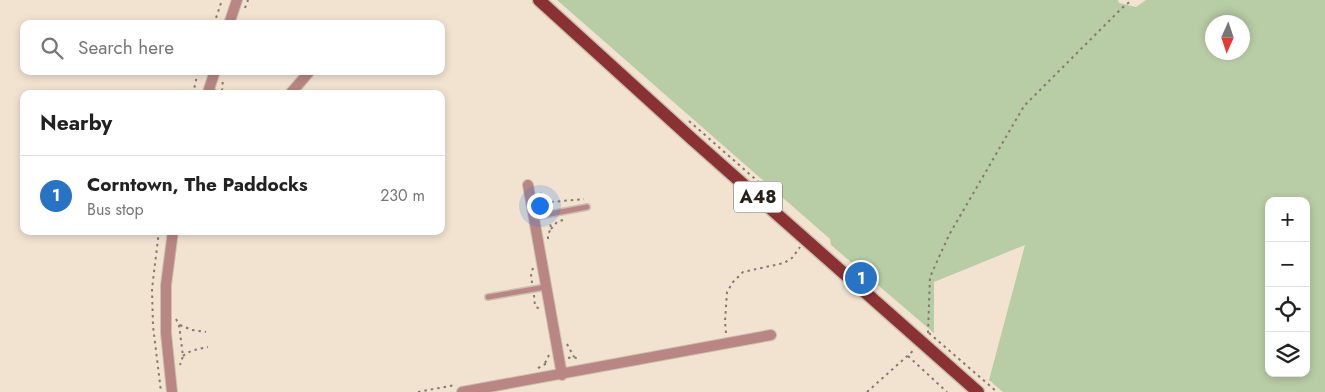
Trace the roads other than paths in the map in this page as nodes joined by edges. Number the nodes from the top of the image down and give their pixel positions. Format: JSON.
{"nodes":[{"id":1,"x":237,"y":0,"type":"edge"},
{"id":2,"x":539,"y":0,"type":"edge"},
{"id":3,"x":231,"y":20,"type":"edge"},
{"id":4,"x":218,"y":75,"type":"edge"},
{"id":5,"x":307,"y":75,"type":"edge"},
{"id":6,"x":211,"y":90,"type":"edge"},
{"id":7,"x":293,"y":90,"type":"edge"},
{"id":8,"x":528,"y":186,"type":"dead end"},
{"id":9,"x":587,"y":207,"type":"dead end"},
{"id":10,"x":534,"y":217,"type":"junction"},
{"id":11,"x":172,"y":235,"type":"edge"},
{"id":12,"x":546,"y":287,"type":"junction"},
{"id":13,"x":488,"y":298,"type":"dead end"},
{"id":14,"x":771,"y":335,"type":"dead end"},
{"id":15,"x":562,"y":374,"type":"junction"},
{"id":16,"x":172,"y":392,"type":"edge"},
{"id":17,"x":462,"y":392,"type":"edge"},
{"id":18,"x":978,"y":392,"type":"edge"}],
"edges":[{"from":1,"to":3,"type":"street"},
{"from":2,"to":18,"type":"main road","number":"A48"},
{"from":4,"to":6,"type":"street"},
{"from":5,"to":7,"type":"street"},
{"from":8,"to":10,"type":"street"},
{"from":9,"to":10,"type":"lane"},
{"from":10,"to":12,"type":"street"},
{"from":11,"to":16,"type":"street"},
{"from":12,"to":13,"type":"lane"},
{"from":12,"to":15,"type":"street"},
{"from":14,"to":15,"type":"street"},
{"from":15,"to":17,"type":"street"}]}
